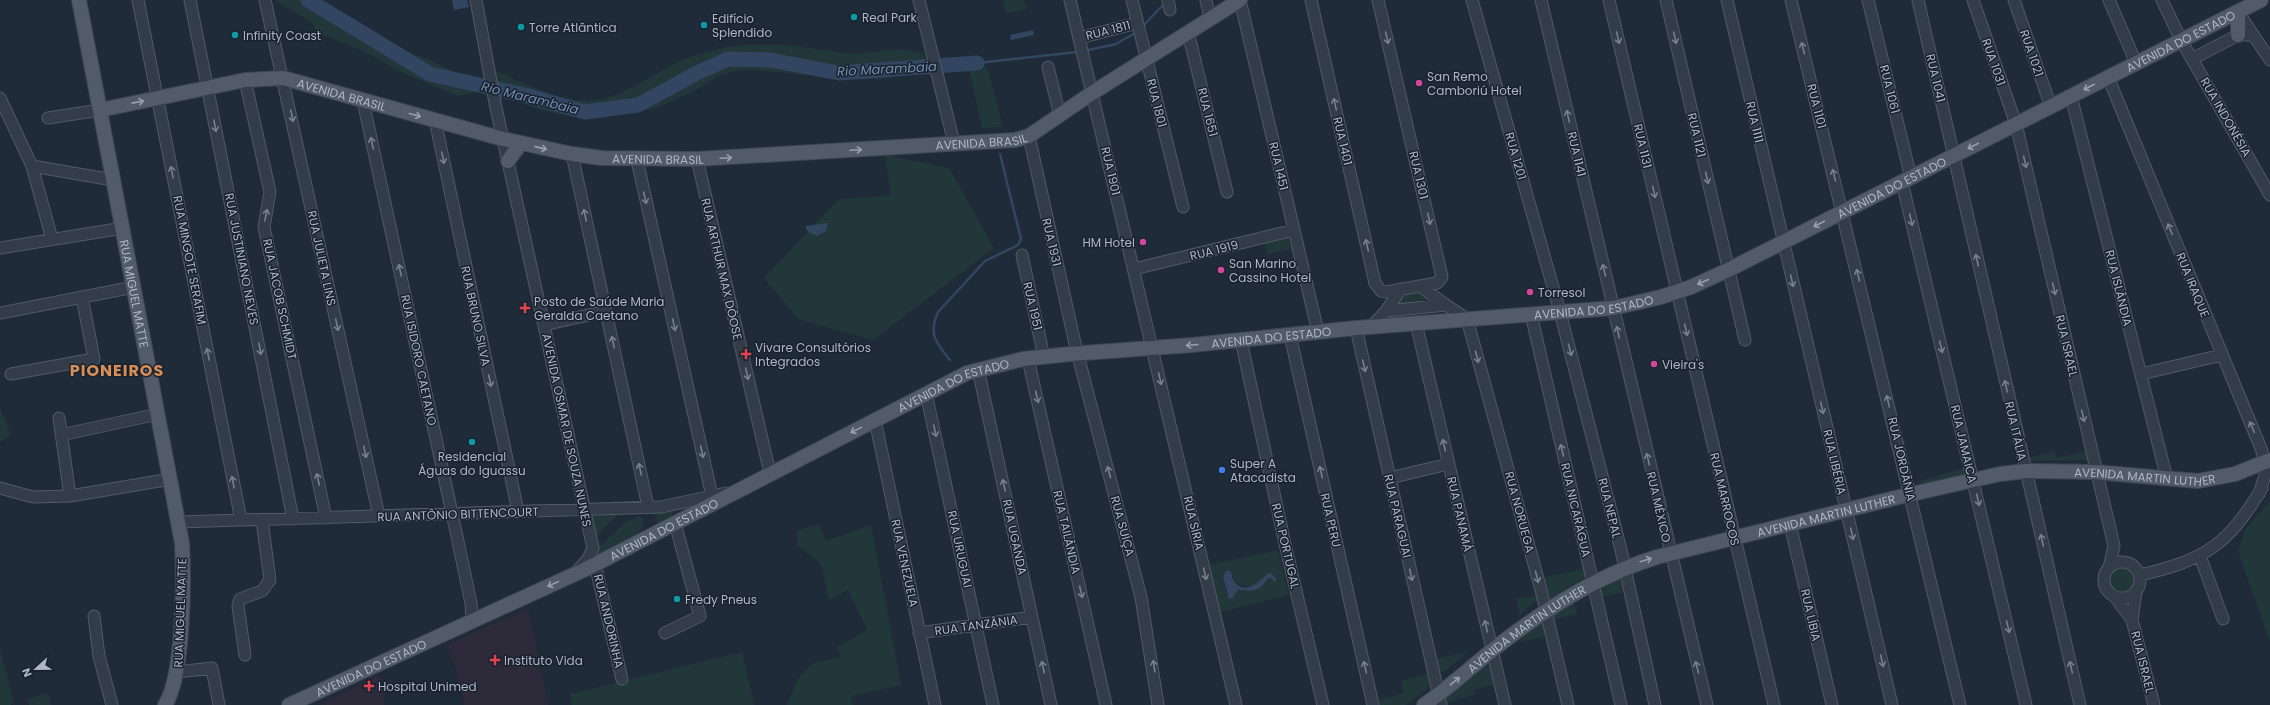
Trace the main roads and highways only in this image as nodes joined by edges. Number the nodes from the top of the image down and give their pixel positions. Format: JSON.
{"nodes":[{"id":1,"x":79,"y":0,"type":"edge"},
{"id":2,"x":1240,"y":0,"type":"edge"},
{"id":3,"x":2249,"y":4,"type":"edge"},
{"id":4,"x":2238,"y":35,"type":"road end"},
{"id":5,"x":100,"y":110,"type":"junction"},
{"id":6,"x":521,"y":143,"type":"junction"},
{"id":7,"x":508,"y":161,"type":"road end"},
{"id":8,"x":2268,"y":466,"type":"edge"},
{"id":9,"x":1440,"y":700,"type":"edge"},
{"id":10,"x":165,"y":705,"type":"edge"},
{"id":11,"x":289,"y":705,"type":"edge"},
{"id":12,"x":1424,"y":705,"type":"edge"}],
"edges":[{"from":1,"to":5,"type":"main road","name":"RUA MIGUEL MATTE"},
{"from":6,"to":2,"type":"main road","name":"AVENIDA BRASIL","one_way":true},
{"from":3,"to":4,"type":"main road"},
{"from":3,"to":11,"type":"main road","name":"AVENIDA DO ESTADO","one_way":true},
{"from":5,"to":6,"type":"main road","name":"AVENIDA BRASIL","one_way":true},
{"from":5,"to":10,"type":"main road","name":"RUA MIGUEL MATTE"},
{"from":6,"to":7,"type":"main road"},
{"from":9,"to":8,"type":"main road","name":"AVENIDA MARTIN LUTHER","one_way":true},
{"from":9,"to":12,"type":"main road","name":"AVENIDA MARTIN LUTHER"}]}
